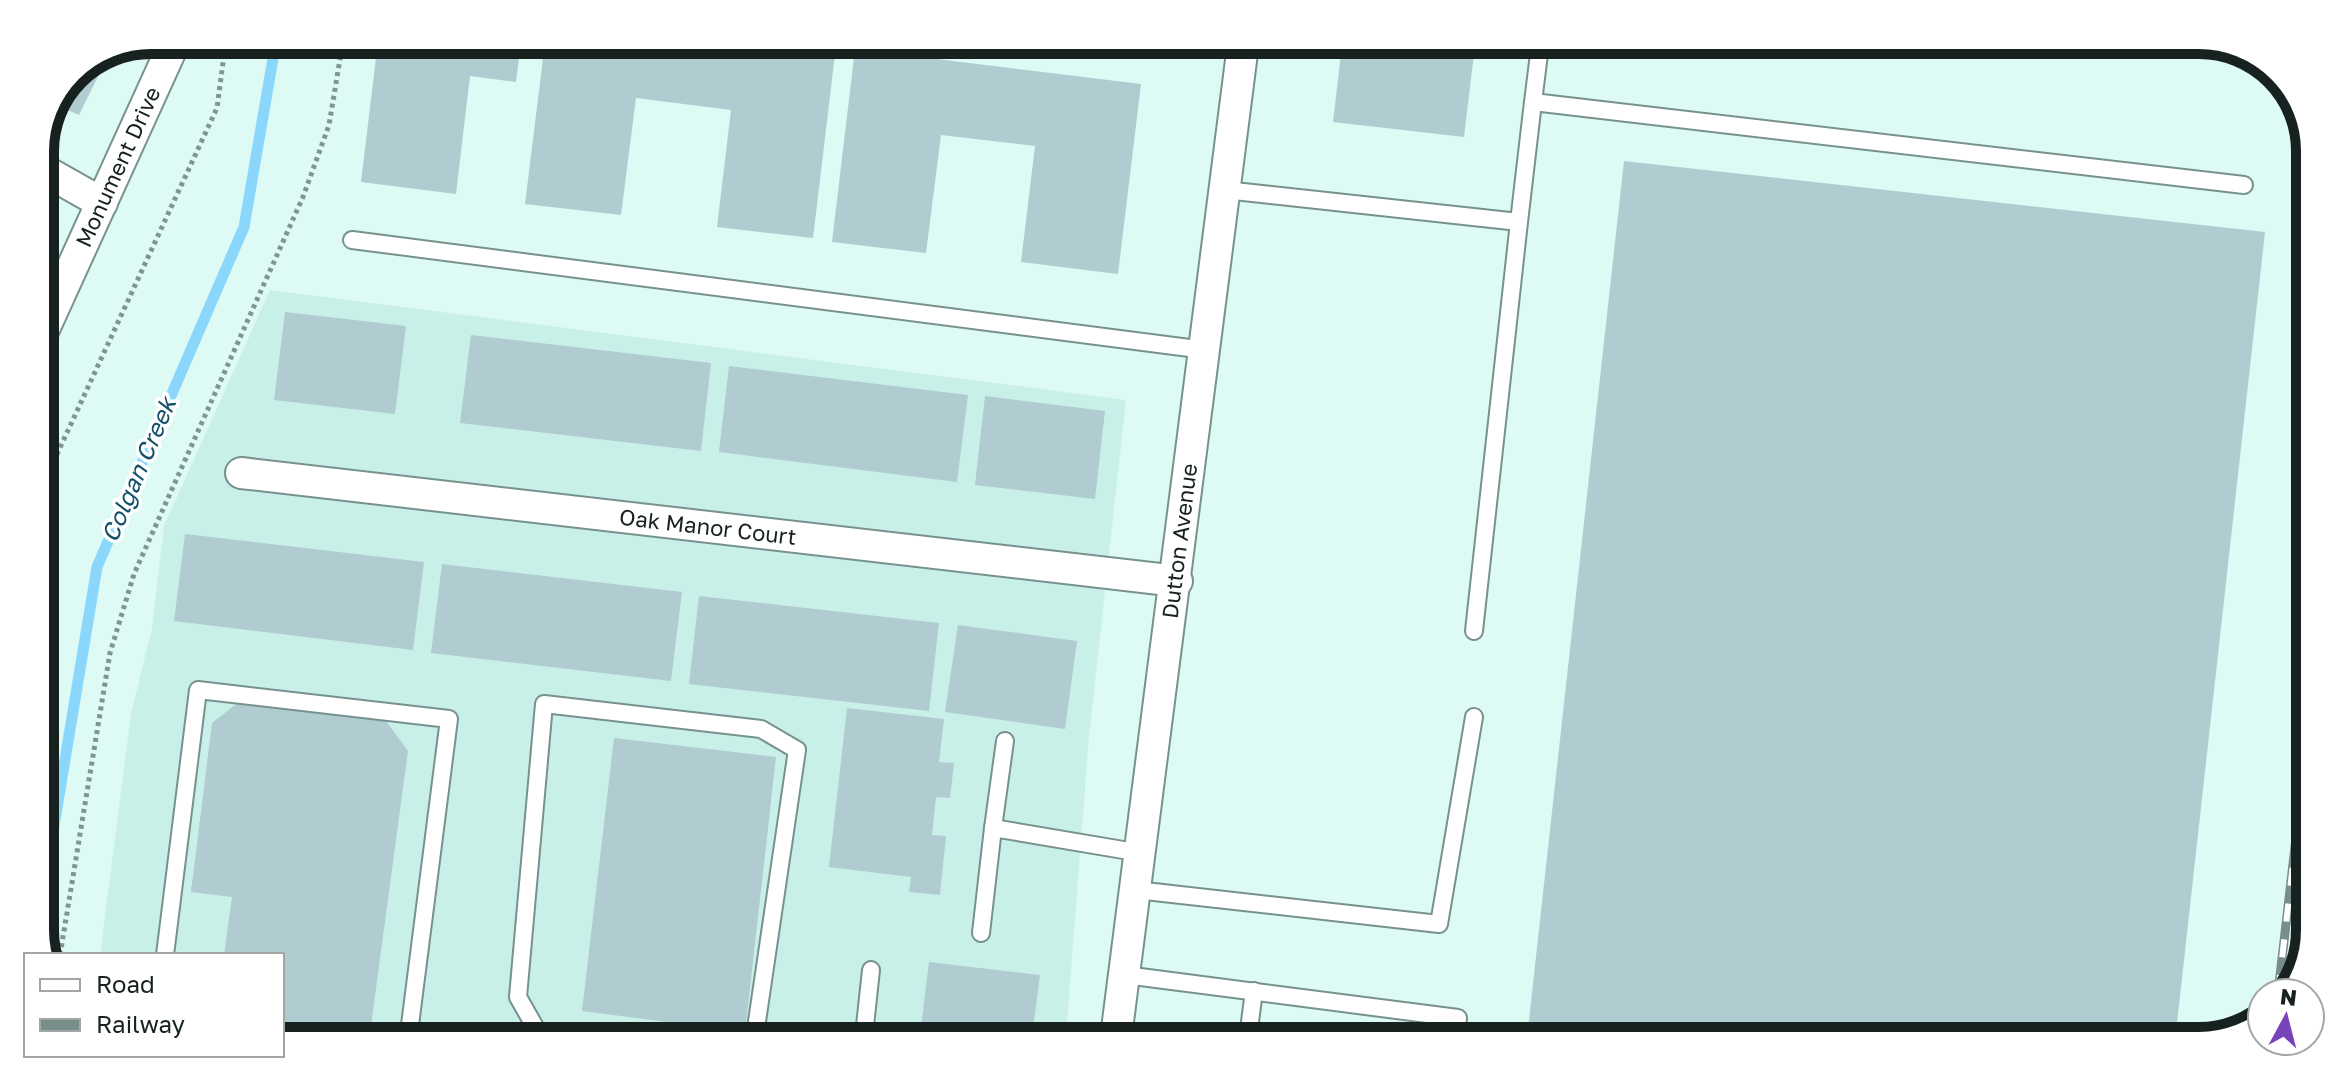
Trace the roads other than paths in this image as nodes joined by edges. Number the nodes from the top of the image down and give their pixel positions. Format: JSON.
{"nodes":[{"id":1,"x":169,"y":54,"type":"edge"},
{"id":2,"x":1242,"y":54,"type":"edge"},
{"id":3,"x":1539,"y":54,"type":"edge"},
{"id":4,"x":1533,"y":102,"type":"junction"},
{"id":5,"x":54,"y":176,"type":"edge"},
{"id":6,"x":2244,"y":185,"type":"dead end"},
{"id":7,"x":1225,"y":190,"type":"junction"},
{"id":8,"x":102,"y":203,"type":"junction"},
{"id":9,"x":1519,"y":222,"type":"junction"},
{"id":10,"x":352,"y":240,"type":"dead end"},
{"id":11,"x":54,"y":308,"type":"edge"},
{"id":12,"x":1205,"y":350,"type":"junction"},
{"id":13,"x":241,"y":473,"type":"dead end"},
{"id":14,"x":1177,"y":581,"type":"junction"},
{"id":15,"x":1474,"y":631,"type":"dead end"},
{"id":16,"x":1474,"y":717,"type":"dead end"},
{"id":17,"x":1005,"y":741,"type":"dead end"},
{"id":18,"x":993,"y":828,"type":"junction"},
{"id":19,"x":1141,"y":853,"type":"junction"},
{"id":20,"x":1136,"y":890,"type":"junction"},
{"id":21,"x":981,"y":933,"type":"dead end"},
{"id":22,"x":165,"y":953,"type":"edge"},
{"id":23,"x":871,"y":970,"type":"dead end"},
{"id":24,"x":1125,"y":975,"type":"junction"},
{"id":25,"x":1254,"y":991,"type":"junction"},
{"id":26,"x":412,"y":1027,"type":"edge"},
{"id":27,"x":535,"y":1027,"type":"edge"},
{"id":28,"x":756,"y":1027,"type":"edge"},
{"id":29,"x":865,"y":1027,"type":"edge"},
{"id":30,"x":1117,"y":1027,"type":"edge"},
{"id":31,"x":1249,"y":1027,"type":"edge"},
{"id":32,"x":1457,"y":1027,"type":"edge"}],
"edges":[{"from":1,"to":8,"type":"street","name":"Monument Drive"},
{"from":2,"to":7,"type":"street","name":"Dutton Avenue"},
{"from":3,"to":4,"type":"lane"},
{"from":4,"to":6,"type":"lane"},
{"from":4,"to":9,"type":"lane"},
{"from":5,"to":8,"type":"street"},
{"from":7,"to":9,"type":"lane"},
{"from":7,"to":12,"type":"street","name":"Dutton Avenue"},
{"from":8,"to":11,"type":"street","name":"Monument Drive"},
{"from":9,"to":15,"type":"lane"},
{"from":10,"to":12,"type":"lane"},
{"from":12,"to":14,"type":"street","name":"Dutton Avenue"},
{"from":13,"to":14,"type":"street","name":"Oak Manor Court"},
{"from":14,"to":19,"type":"street","name":"Dutton Avenue"},
{"from":16,"to":20,"type":"lane"},
{"from":17,"to":18,"type":"lane"},
{"from":18,"to":19,"type":"lane"},
{"from":18,"to":21,"type":"lane"},
{"from":19,"to":20,"type":"street","name":"Dutton Avenue"},
{"from":20,"to":24,"type":"street","name":"Dutton Avenue"},
{"from":22,"to":26,"type":"lane"},
{"from":23,"to":29,"type":"lane"},
{"from":24,"to":25,"type":"lane"},
{"from":24,"to":30,"type":"street","name":"Dutton Avenue"},
{"from":25,"to":31,"type":"lane"},
{"from":25,"to":32,"type":"lane"},
{"from":27,"to":28,"type":"lane"}]}
